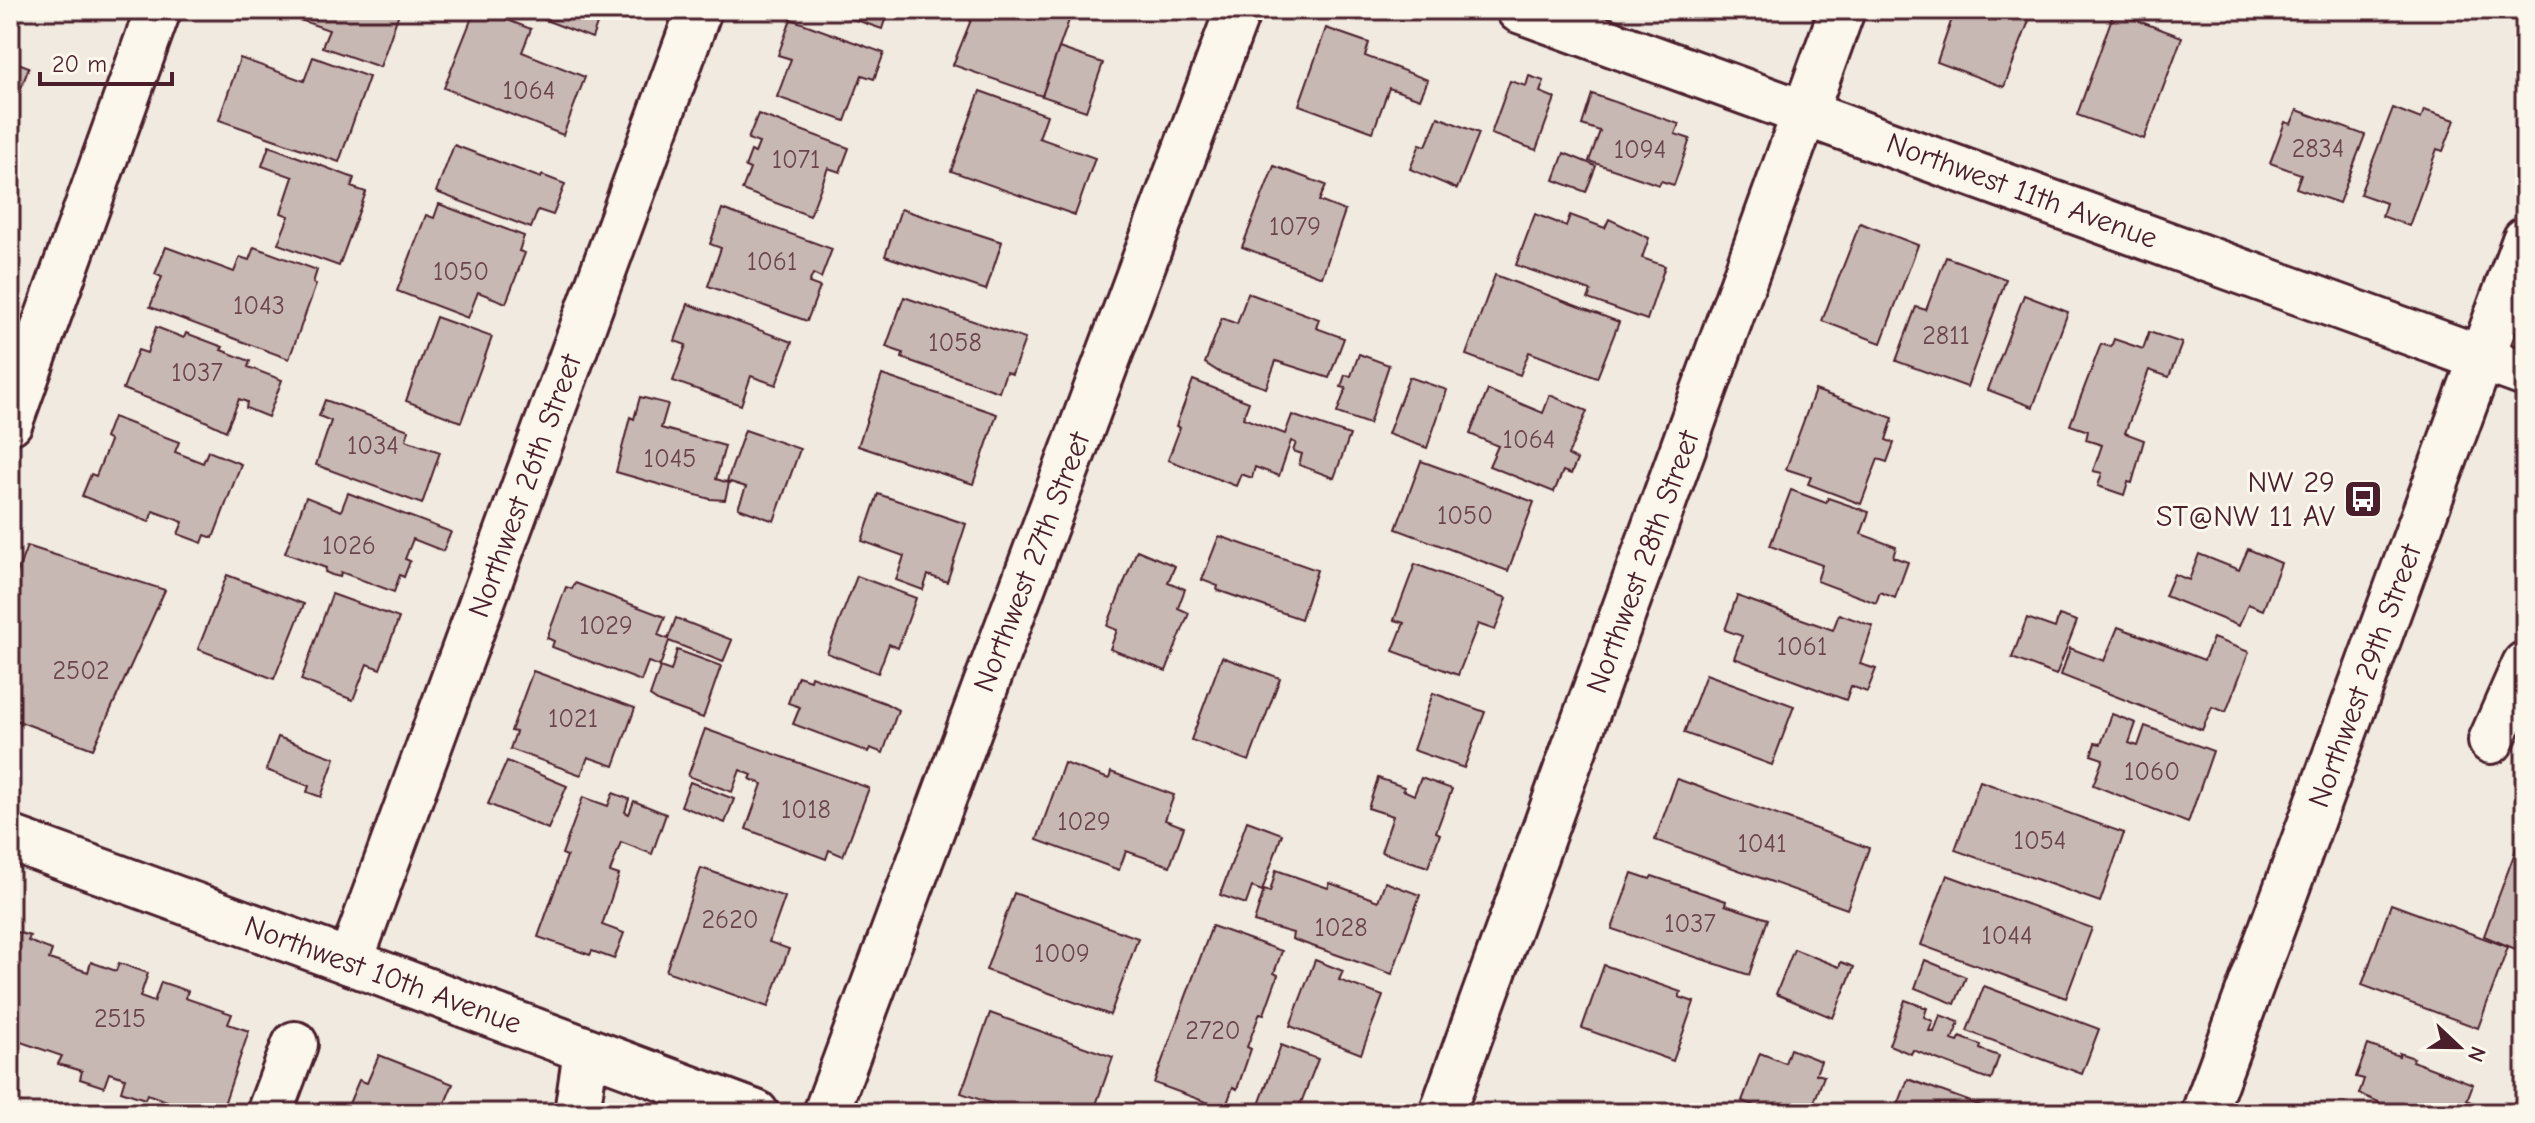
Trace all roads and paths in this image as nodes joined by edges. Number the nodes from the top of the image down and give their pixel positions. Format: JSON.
{"nodes":[{"id":1,"x":158,"y":10,"type":"edge"},
{"id":2,"x":699,"y":10,"type":"edge"},
{"id":3,"x":1238,"y":10,"type":"edge"},
{"id":4,"x":1519,"y":10,"type":"edge"},
{"id":5,"x":1842,"y":10,"type":"edge"},
{"id":6,"x":1806,"y":113,"type":"junction"},
{"id":7,"x":2525,"y":240,"type":"edge"},
{"id":8,"x":2482,"y":358,"type":"junction"},
{"id":9,"x":2525,"y":374,"type":"edge"},
{"id":10,"x":10,"y":422,"type":"edge"},
{"id":11,"x":2525,"y":664,"type":"edge"},
{"id":12,"x":2491,"y":741,"type":"dead end"},
{"id":13,"x":10,"y":838,"type":"edge"},
{"id":14,"x":350,"y":962,"type":"junction"},
{"id":15,"x":295,"y":1044,"type":"dead end"},
{"id":16,"x":586,"y":1050,"type":"junction"},
{"id":17,"x":269,"y":1113,"type":"edge"},
{"id":18,"x":577,"y":1113,"type":"edge"},
{"id":19,"x":756,"y":1113,"type":"edge"},
{"id":20,"x":826,"y":1113,"type":"edge"},
{"id":21,"x":1442,"y":1113,"type":"edge"},
{"id":22,"x":2204,"y":1113,"type":"edge"}],
"edges":[{"from":1,"to":10,"type":"street"},
{"from":2,"to":14,"type":"street","name":"Northwest 26th Street"},
{"from":3,"to":20,"type":"street","name":"Northwest 27th Street"},
{"from":4,"to":6,"type":"street","name":"Northwest 11th Avenue"},
{"from":5,"to":6,"type":"street","name":"Northwest 28th Street"},
{"from":6,"to":8,"type":"street","name":"Northwest 11th Avenue"},
{"from":6,"to":21,"type":"street","name":"Northwest 28th Street"},
{"from":7,"to":8,"type":"street","name":"Northwest 29th Street"},
{"from":8,"to":9,"type":"street","name":"Northwest 11th Avenue"},
{"from":8,"to":22,"type":"street","name":"Northwest 29th Street"},
{"from":11,"to":12,"type":"street"},
{"from":13,"to":14,"type":"street","name":"Northwest 10th Avenue"},
{"from":14,"to":16,"type":"street","name":"Northwest 10th Avenue"},
{"from":15,"to":17,"type":"street"},
{"from":16,"to":18,"type":"street"},
{"from":16,"to":19,"type":"street","name":"Northwest 10th Avenue"}]}
